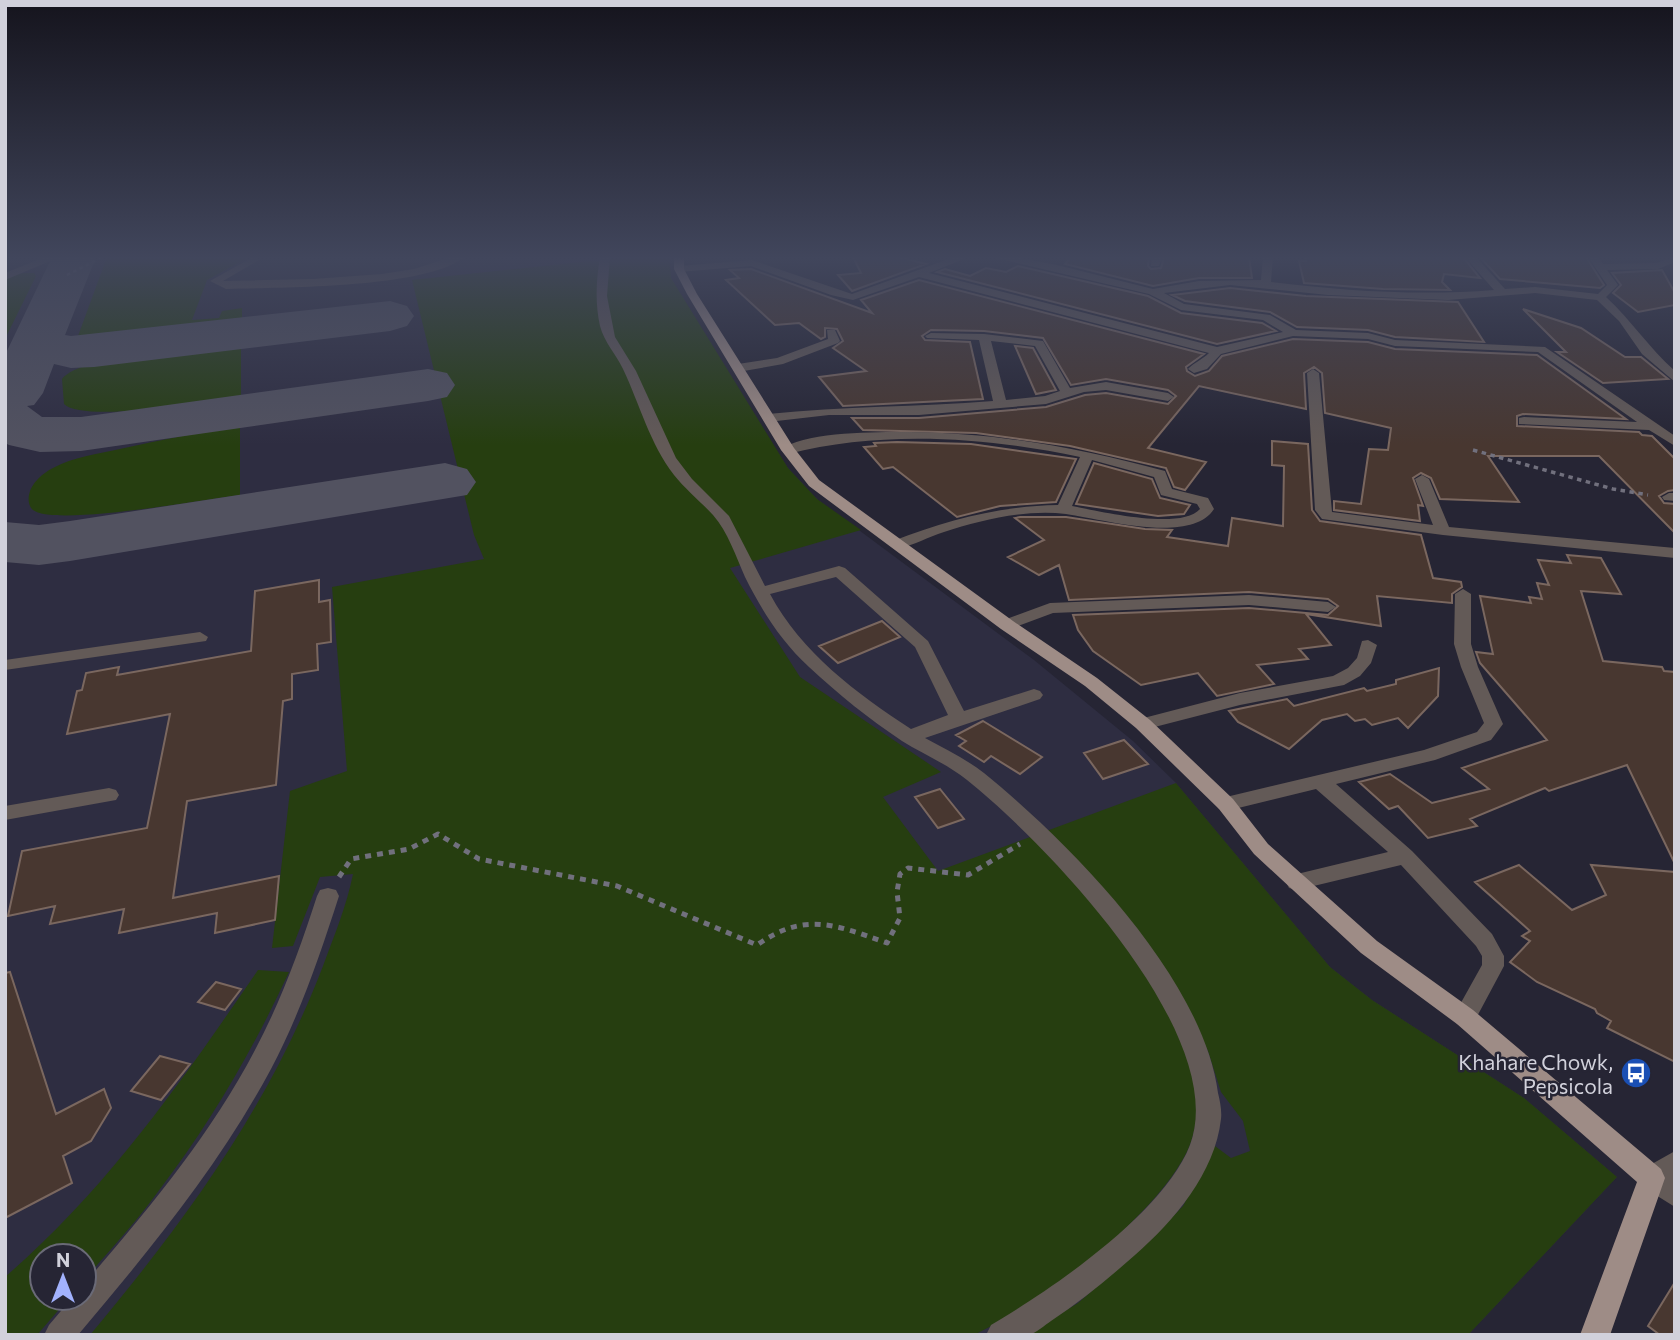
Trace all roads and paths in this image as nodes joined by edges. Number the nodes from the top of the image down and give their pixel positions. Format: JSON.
{"nodes":[{"id":1,"x":606,"y":320,"type":"edge"},
{"id":2,"x":711,"y":320,"type":"edge"},
{"id":3,"x":1096,"y":320,"type":"edge"},
{"id":4,"x":1270,"y":320,"type":"edge"},
{"id":5,"x":1623,"y":320,"type":"edge"},
{"id":6,"x":831,"y":332,"type":"dead end"},
{"id":7,"x":1293,"y":333,"type":"junction"},
{"id":8,"x":931,"y":336,"type":"dead end"},
{"id":9,"x":984,"y":337,"type":"junction"},
{"id":10,"x":1217,"y":351,"type":"junction"},
{"id":11,"x":738,"y":368,"type":"junction"},
{"id":12,"x":1194,"y":369,"type":"dead end"},
{"id":13,"x":1313,"y":373,"type":"dead end"},
{"id":14,"x":1675,"y":378,"type":"edge"},
{"id":15,"x":1067,"y":393,"type":"junction"},
{"id":16,"x":1168,"y":397,"type":"dead end"},
{"id":17,"x":1000,"y":402,"type":"junction"},
{"id":18,"x":768,"y":418,"type":"junction"},
{"id":19,"x":1524,"y":421,"type":"dead end"},
{"id":20,"x":1649,"y":426,"type":"junction"},
{"id":21,"x":1675,"y":442,"type":"edge"},
{"id":22,"x":788,"y":450,"type":"junction"},
{"id":23,"x":1473,"y":450,"type":"dead end"},
{"id":24,"x":1088,"y":455,"type":"junction"},
{"id":25,"x":1422,"y":479,"type":"dead end"},
{"id":26,"x":1672,"y":497,"type":"edge"},
{"id":27,"x":1063,"y":509,"type":"junction"},
{"id":28,"x":1443,"y":531,"type":"junction"},
{"id":29,"x":898,"y":544,"type":"junction"},
{"id":30,"x":1675,"y":554,"type":"edge"},
{"id":31,"x":762,"y":592,"type":"junction"},
{"id":32,"x":1463,"y":594,"type":"dead end"},
{"id":33,"x":1328,"y":607,"type":"dead end"},
{"id":34,"x":1007,"y":625,"type":"junction"},
{"id":35,"x":200,"y":637,"type":"dead end"},
{"id":36,"x":1368,"y":645,"type":"dead end"},
{"id":37,"x":5,"y":665,"type":"edge"},
{"id":38,"x":1034,"y":695,"type":"dead end"},
{"id":39,"x":959,"y":718,"type":"junction"},
{"id":40,"x":1143,"y":724,"type":"junction"},
{"id":41,"x":909,"y":737,"type":"junction"},
{"id":42,"x":1320,"y":781,"type":"junction"},
{"id":43,"x":108,"y":795,"type":"dead end"},
{"id":44,"x":1226,"y":804,"type":"junction"},
{"id":45,"x":5,"y":813,"type":"edge"},
{"id":46,"x":1038,"y":833,"type":"junction"},
{"id":47,"x":1405,"y":856,"type":"junction"},
{"id":48,"x":1297,"y":882,"type":"junction"},
{"id":49,"x":328,"y":896,"type":"joint"},
{"id":50,"x":1465,"y":1017,"type":"junction"},
{"id":51,"x":1667,"y":1179,"type":"edge"},
{"id":52,"x":1597,"y":1334,"type":"edge"},
{"id":53,"x":59,"y":1335,"type":"edge"},
{"id":54,"x":1001,"y":1335,"type":"edge"}],
"edges":[{"from":1,"to":31,"type":"street"},
{"from":2,"to":11,"type":"main road"},
{"from":3,"to":10,"type":"street"},
{"from":4,"to":7,"type":"street"},
{"from":5,"to":14,"type":"street"},
{"from":6,"to":11,"type":"street"},
{"from":7,"to":10,"type":"street"},
{"from":7,"to":20,"type":"street"},
{"from":8,"to":9,"type":"street"},
{"from":9,"to":15,"type":"street"},
{"from":9,"to":17,"type":"street"},
{"from":10,"to":12,"type":"street"},
{"from":11,"to":18,"type":"main road"},
{"from":13,"to":28,"type":"street"},
{"from":15,"to":16,"type":"street"},
{"from":15,"to":17,"type":"street"},
{"from":17,"to":18,"type":"street"},
{"from":18,"to":22,"type":"main road"},
{"from":19,"to":20,"type":"street"},
{"from":20,"to":21,"type":"street"},
{"from":22,"to":24,"type":"street"},
{"from":22,"to":29,"type":"main road"},
{"from":23,"to":26,"type":"path"},
{"from":24,"to":27,"type":"street"},
{"from":24,"to":27,"type":"street"},
{"from":25,"to":28,"type":"street"},
{"from":27,"to":29,"type":"street"},
{"from":28,"to":30,"type":"street"},
{"from":29,"to":34,"type":"main road"},
{"from":31,"to":39,"type":"street"},
{"from":31,"to":41,"type":"street"},
{"from":32,"to":42,"type":"street"},
{"from":33,"to":34,"type":"street"},
{"from":34,"to":40,"type":"main road"},
{"from":35,"to":37,"type":"street"},
{"from":36,"to":40,"type":"street"},
{"from":38,"to":39,"type":"street"},
{"from":39,"to":41,"type":"street"},
{"from":40,"to":44,"type":"main road"},
{"from":41,"to":46,"type":"street"},
{"from":42,"to":44,"type":"street"},
{"from":42,"to":47,"type":"street"},
{"from":43,"to":45,"type":"street"},
{"from":44,"to":48,"type":"main road"},
{"from":46,"to":49,"type":"path"},
{"from":46,"to":54,"type":"street"},
{"from":47,"to":48,"type":"street"},
{"from":47,"to":50,"type":"street"},
{"from":48,"to":50,"type":"main road"},
{"from":49,"to":53,"type":"street"},
{"from":50,"to":51,"type":"main road"},
{"from":51,"to":52,"type":"main road"}]}
